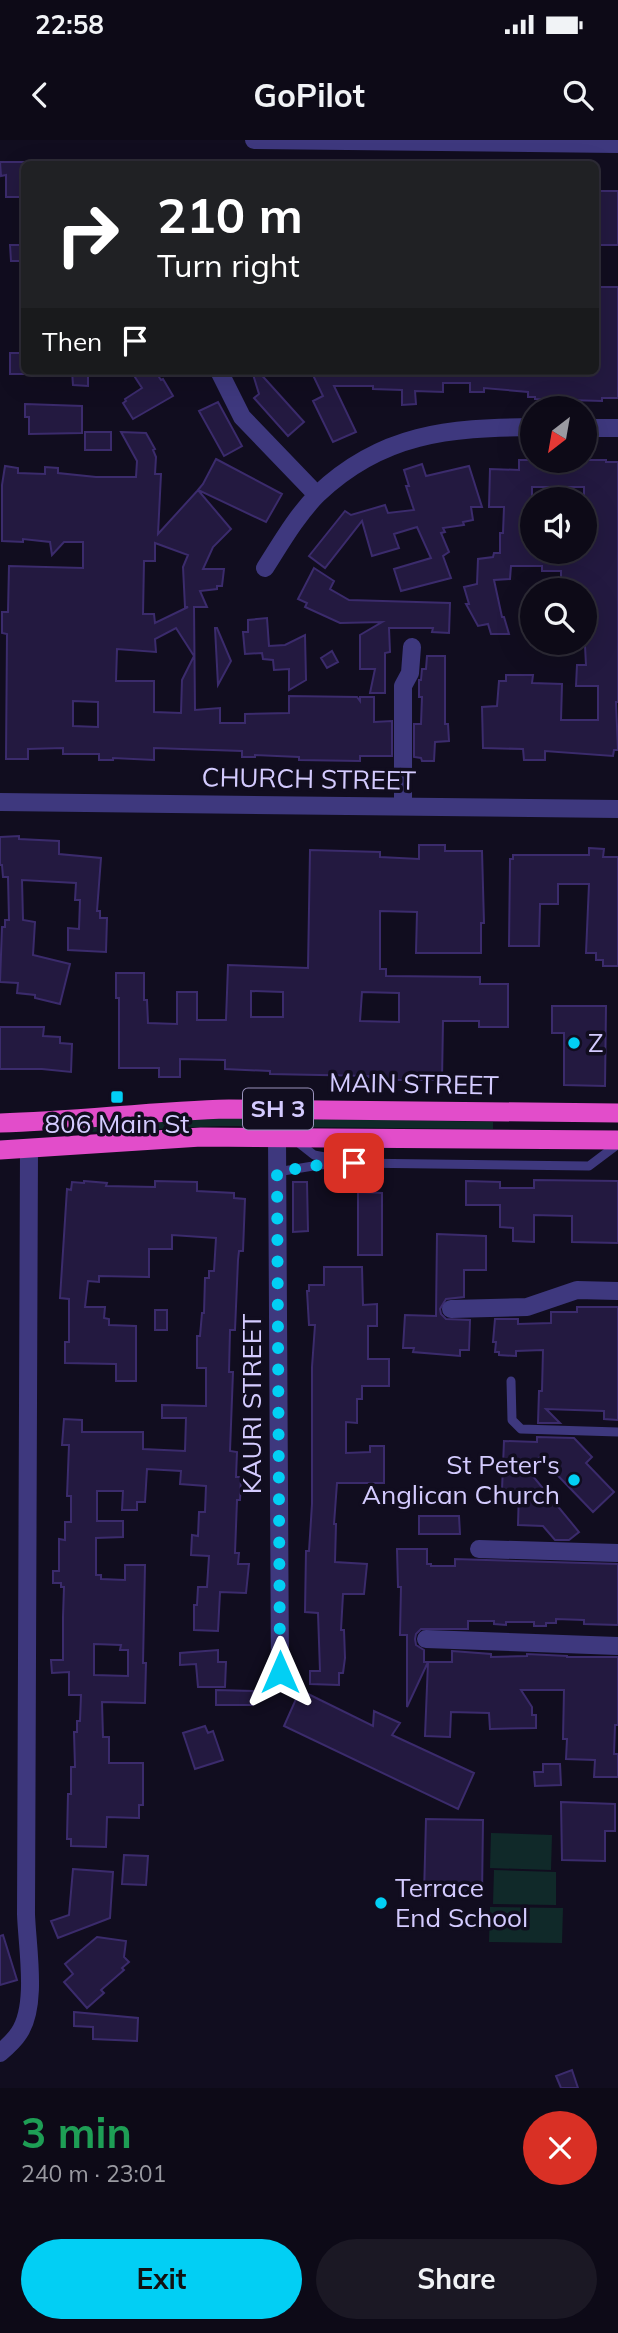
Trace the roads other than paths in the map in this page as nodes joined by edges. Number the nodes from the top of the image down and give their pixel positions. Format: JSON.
{"nodes":[{"id":1,"x":254,"y":140,"type":"edge"},
{"id":2,"x":618,"y":144,"type":"edge"},
{"id":3,"x":221,"y":375,"type":"edge"},
{"id":4,"x":520,"y":427,"type":"edge"},
{"id":5,"x":597,"y":428,"type":"edge"},
{"id":6,"x":618,"y":428,"type":"edge"},
{"id":7,"x":317,"y":495,"type":"junction"},
{"id":8,"x":265,"y":568,"type":"dead end"},
{"id":9,"x":412,"y":647,"type":"dead end"},
{"id":10,"x":0,"y":802,"type":"edge"},
{"id":11,"x":403,"y":806,"type":"junction"},
{"id":12,"x":618,"y":809,"type":"edge"},
{"id":13,"x":618,"y":1113,"type":"edge"},
{"id":14,"x":0,"y":1123,"type":"edge"},
{"id":15,"x":284,"y":1136,"type":"junction"},
{"id":16,"x":618,"y":1142,"type":"edge"},
{"id":17,"x":0,"y":1150,"type":"edge"},
{"id":18,"x":29,"y":1150,"type":"junction"},
{"id":19,"x":354,"y":1163,"type":"junction"},
{"id":20,"x":277,"y":1172,"type":"junction"},
{"id":21,"x":618,"y":1291,"type":"edge"},
{"id":22,"x":451,"y":1309,"type":"dead end"},
{"id":23,"x":512,"y":1381,"type":"dead end"},
{"id":24,"x":618,"y":1432,"type":"edge"},
{"id":25,"x":479,"y":1549,"type":"dead end"},
{"id":26,"x":618,"y":1553,"type":"edge"},
{"id":27,"x":426,"y":1639,"type":"dead end"},
{"id":28,"x":618,"y":1646,"type":"edge"},
{"id":29,"x":280,"y":1672,"type":"dead end"},
{"id":30,"x":0,"y":2053,"type":"edge"}],
"edges":[{"from":1,"to":2,"type":"street"},
{"from":3,"to":7,"type":"street"},
{"from":4,"to":7,"type":"street"},
{"from":5,"to":6,"type":"street"},
{"from":7,"to":8,"type":"street"},
{"from":9,"to":11,"type":"street"},
{"from":10,"to":11,"type":"street","name":"CHURCH STREET"},
{"from":11,"to":12,"type":"street","name":"CHURCH STREET"},
{"from":13,"to":14,"type":"highway","name":"MAIN STREET","number":"SH 3"},
{"from":15,"to":16,"type":"highway","name":"MAIN STREET","number":"SH 3"},
{"from":15,"to":18,"type":"highway","name":"MAIN STREET","number":"SH 3"},
{"from":15,"to":19,"type":"lane"},
{"from":15,"to":20,"type":"street","name":"KAURI STREET"},
{"from":16,"to":19,"type":"lane"},
{"from":17,"to":18,"type":"highway","name":"MAIN STREET","number":"SH 3"},
{"from":18,"to":30,"type":"street"},
{"from":19,"to":20,"type":"lane"},
{"from":20,"to":29,"type":"street","name":"KAURI STREET"},
{"from":21,"to":22,"type":"street"},
{"from":23,"to":24,"type":"lane"},
{"from":25,"to":26,"type":"street"},
{"from":27,"to":28,"type":"street"}]}
